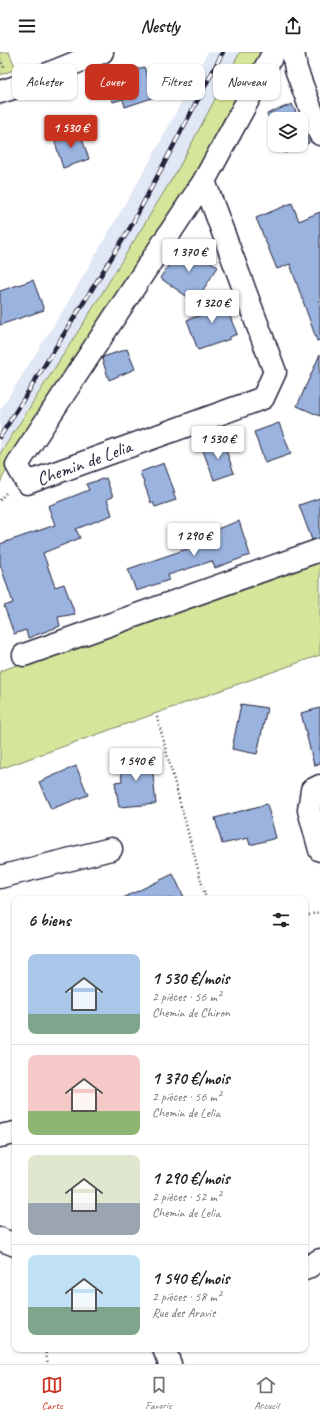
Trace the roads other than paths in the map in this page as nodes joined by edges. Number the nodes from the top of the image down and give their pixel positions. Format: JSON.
{"nodes":[{"id":1,"x":102,"y":52,"type":"edge"},
{"id":2,"x":274,"y":52,"type":"edge"},
{"id":3,"x":293,"y":52,"type":"edge"},
{"id":4,"x":0,"y":92,"type":"edge"},
{"id":5,"x":320,"y":134,"type":"edge"},
{"id":6,"x":204,"y":181,"type":"junction"},
{"id":7,"x":320,"y":550,"type":"edge"},
{"id":8,"x":24,"y":655,"type":"dead end"},
{"id":9,"x":320,"y":786,"type":"edge"},
{"id":10,"x":111,"y":849,"type":"dead end"},
{"id":11,"x":320,"y":850,"type":"edge"},
{"id":12,"x":0,"y":877,"type":"edge"},
{"id":13,"x":12,"y":1134,"type":"edge"},
{"id":14,"x":0,"y":1136,"type":"edge"},
{"id":15,"x":0,"y":1239,"type":"edge"},
{"id":16,"x":12,"y":1244,"type":"edge"},
{"id":17,"x":320,"y":1260,"type":"edge"},
{"id":18,"x":308,"y":1267,"type":"edge"},
{"id":19,"x":165,"y":1352,"type":"edge"},
{"id":20,"x":170,"y":1364,"type":"edge"}],
"edges":[{"from":1,"to":4,"type":"street"},
{"from":2,"to":6,"type":"street","name":"Chemin de Lelia"},
{"from":3,"to":5,"type":"street"},
{"from":6,"to":6,"type":"street","name":"Chemin de Lelia"},
{"from":7,"to":8,"type":"street"},
{"from":9,"to":11,"type":"street"},
{"from":10,"to":12,"type":"street"},
{"from":13,"to":14,"type":"street"},
{"from":15,"to":16,"type":"street"},
{"from":17,"to":18,"type":"street"},
{"from":19,"to":20,"type":"street"}]}
